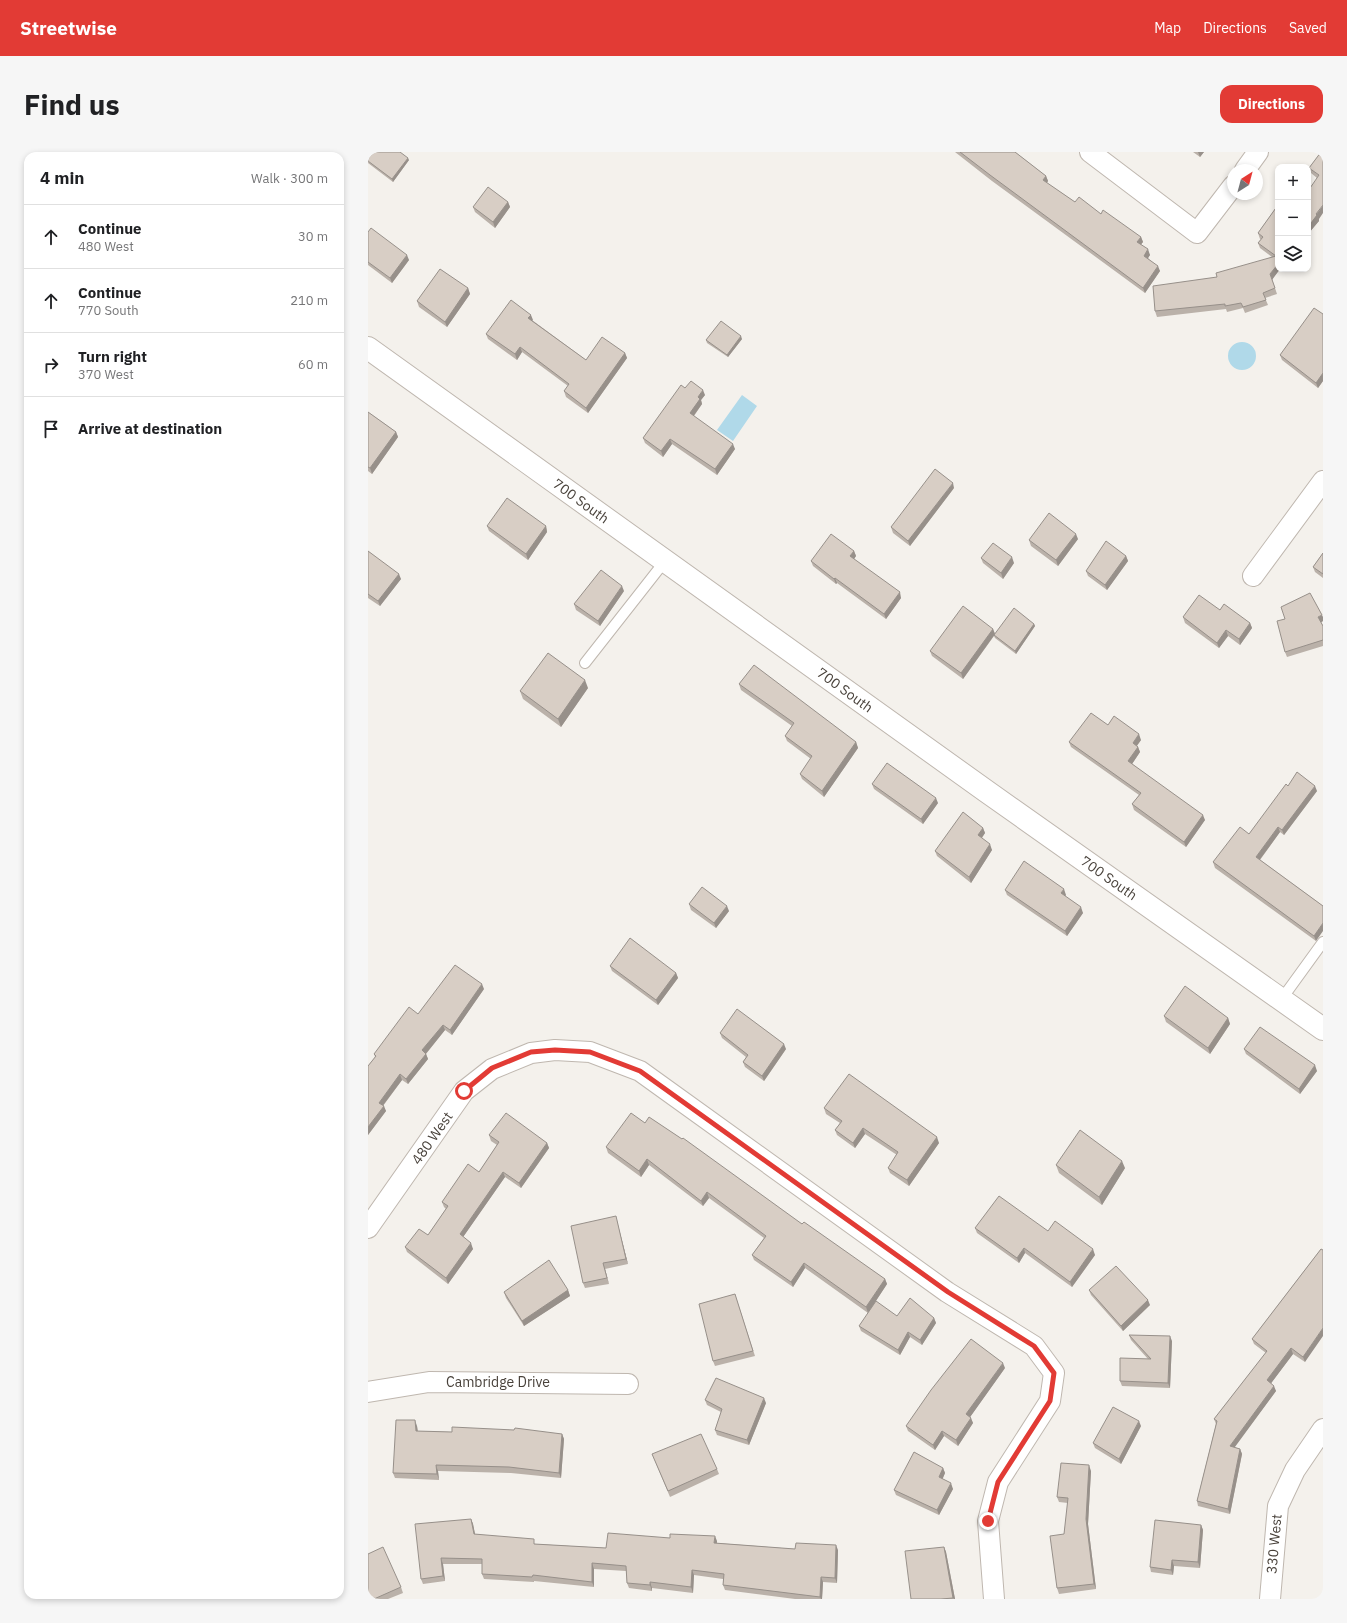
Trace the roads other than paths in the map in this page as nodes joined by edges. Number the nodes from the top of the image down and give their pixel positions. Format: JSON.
{"nodes":[{"id":1,"x":1090,"y":152,"type":"edge"},
{"id":2,"x":1258,"y":152,"type":"edge"},
{"id":3,"x":1249,"y":164,"type":"edge"},
{"id":4,"x":1227,"y":194,"type":"edge"},
{"id":5,"x":368,"y":348,"type":"edge"},
{"id":6,"x":1323,"y":481,"type":"edge"},
{"id":7,"x":665,"y":561,"type":"junction"},
{"id":8,"x":1253,"y":576,"type":"dead end"},
{"id":9,"x":585,"y":663,"type":"dead end"},
{"id":10,"x":1323,"y":942,"type":"edge"},
{"id":11,"x":1281,"y":1000,"type":"junction"},
{"id":12,"x":1323,"y":1029,"type":"edge"},
{"id":13,"x":368,"y":1228,"type":"edge"},
{"id":14,"x":628,"y":1384,"type":"dead end"},
{"id":15,"x":368,"y":1392,"type":"edge"},
{"id":16,"x":1323,"y":1429,"type":"edge"},
{"id":17,"x":994,"y":1599,"type":"edge"},
{"id":18,"x":1270,"y":1599,"type":"edge"}],
"edges":[{"from":1,"to":4,"type":"street"},
{"from":2,"to":3,"type":"street"},
{"from":5,"to":7,"type":"street","name":"700 South"},
{"from":6,"to":8,"type":"street"},
{"from":7,"to":9,"type":"lane"},
{"from":7,"to":11,"type":"street","name":"700 South"},
{"from":10,"to":11,"type":"lane"},
{"from":11,"to":12,"type":"street","name":"700 South"},
{"from":13,"to":17,"type":"street","name":"480 West"},
{"from":14,"to":15,"type":"street","name":"Cambridge Drive"},
{"from":16,"to":18,"type":"street","name":"330 West"}]}
